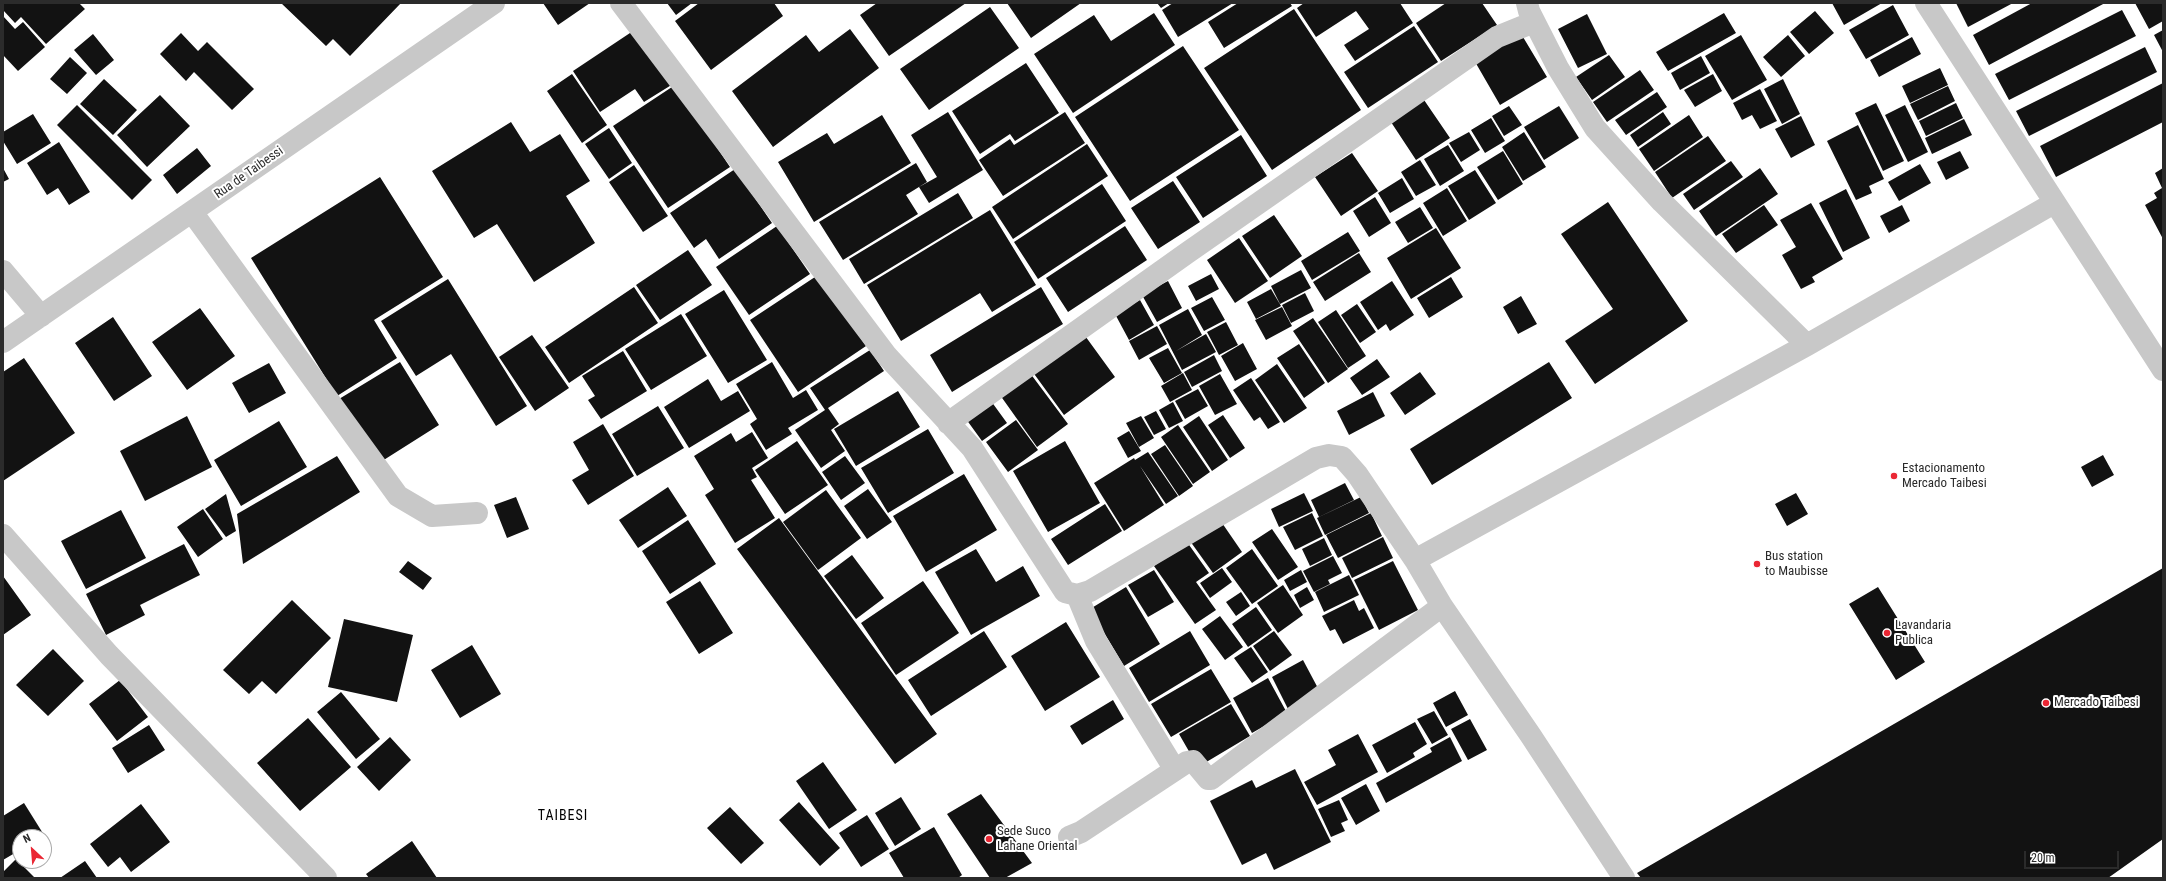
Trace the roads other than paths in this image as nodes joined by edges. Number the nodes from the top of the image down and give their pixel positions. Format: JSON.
{"nodes":[{"id":1,"x":494,"y":3,"type":"edge"},
{"id":2,"x":621,"y":3,"type":"edge"},
{"id":3,"x":1926,"y":3,"type":"edge"},
{"id":4,"x":1530,"y":12,"type":"edge"},
{"id":5,"x":2054,"y":204,"type":"junction"},
{"id":6,"x":192,"y":212,"type":"junction"},
{"id":7,"x":3,"y":271,"type":"edge"},
{"id":8,"x":41,"y":316,"type":"junction"},
{"id":9,"x":3,"y":342,"type":"edge"},
{"id":10,"x":1807,"y":345,"type":"junction"},
{"id":11,"x":2163,"y":370,"type":"edge"},
{"id":12,"x":948,"y":423,"type":"junction"},
{"id":13,"x":477,"y":513,"type":"dead end"},
{"id":14,"x":3,"y":535,"type":"edge"},
{"id":15,"x":1415,"y":560,"type":"junction"},
{"id":16,"x":1077,"y":595,"type":"junction"},
{"id":17,"x":1442,"y":606,"type":"junction"},
{"id":18,"x":1175,"y":770,"type":"junction"},
{"id":19,"x":1069,"y":837,"type":"dead end"},
{"id":20,"x":326,"y":878,"type":"edge"},
{"id":21,"x":1624,"y":878,"type":"edge"}],
"edges":[{"from":1,"to":6,"type":"street","name":"Rua de Taibessi"},
{"from":2,"to":12,"type":"street"},
{"from":3,"to":5,"type":"street"},
{"from":4,"to":10,"type":"street"},
{"from":4,"to":12,"type":"street"},
{"from":5,"to":10,"type":"street"},
{"from":5,"to":11,"type":"street"},
{"from":6,"to":8,"type":"street","name":"Rua de Taibessi"},
{"from":6,"to":13,"type":"street"},
{"from":7,"to":8,"type":"street"},
{"from":8,"to":9,"type":"street","name":"Rua de Taibessi"},
{"from":10,"to":15,"type":"street"},
{"from":12,"to":16,"type":"street"},
{"from":14,"to":20,"type":"street"},
{"from":15,"to":16,"type":"street"},
{"from":15,"to":17,"type":"street"},
{"from":16,"to":18,"type":"street"},
{"from":17,"to":18,"type":"street"},
{"from":17,"to":21,"type":"street"},
{"from":18,"to":19,"type":"street"}]}
